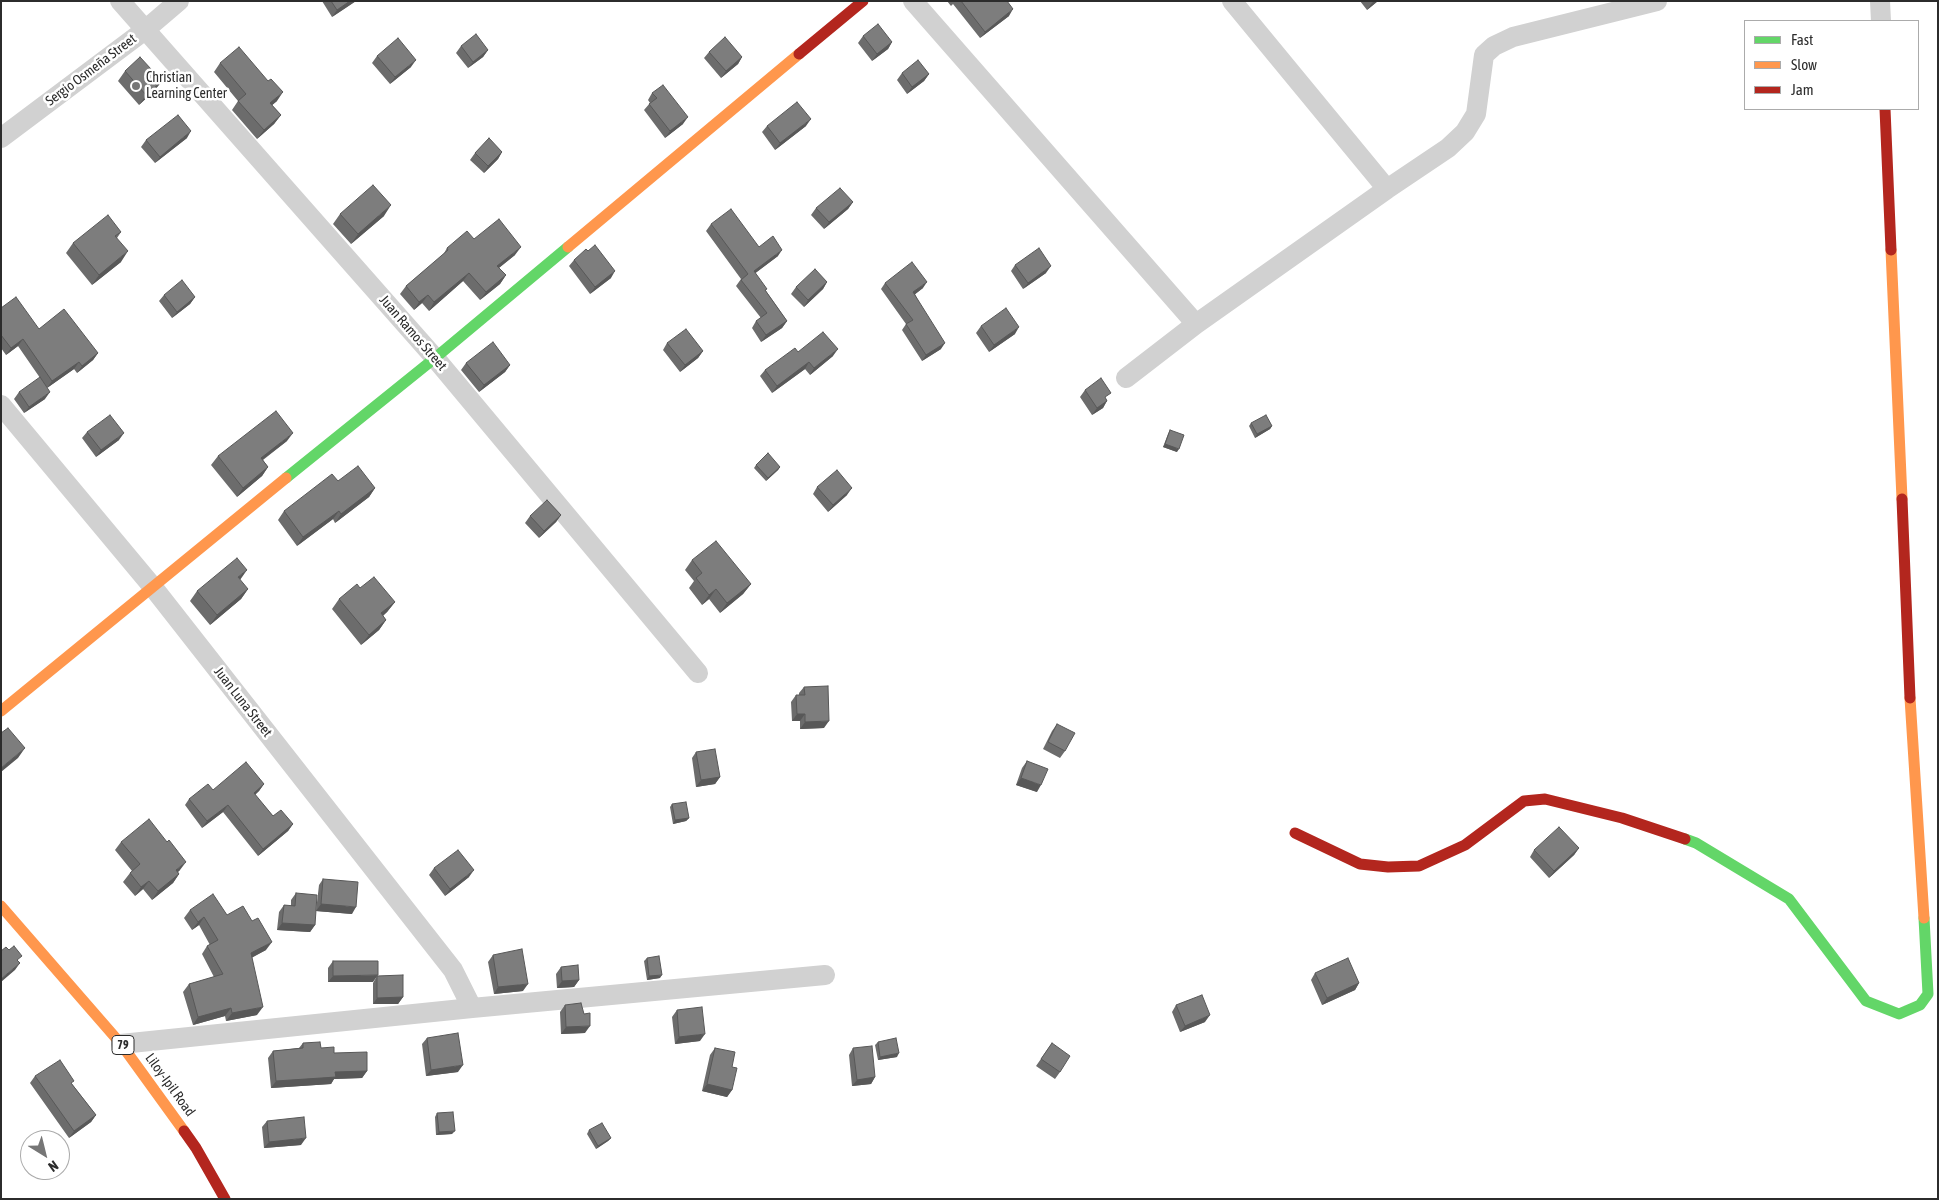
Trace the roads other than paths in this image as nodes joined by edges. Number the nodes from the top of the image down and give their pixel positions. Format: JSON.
{"nodes":[{"id":1,"x":120,"y":1,"type":"edge"},
{"id":2,"x":179,"y":1,"type":"edge"},
{"id":3,"x":863,"y":1,"type":"edge"},
{"id":4,"x":913,"y":1,"type":"edge"},
{"id":5,"x":1232,"y":1,"type":"edge"},
{"id":6,"x":1657,"y":1,"type":"edge"},
{"id":7,"x":1880,"y":1,"type":"edge"},
{"id":8,"x":1881,"y":20,"type":"edge"},
{"id":9,"x":145,"y":30,"type":"junction"},
{"id":10,"x":1885,"y":110,"type":"edge"},
{"id":11,"x":1,"y":138,"type":"edge"},
{"id":12,"x":1387,"y":189,"type":"junction"},
{"id":13,"x":1196,"y":324,"type":"junction"},
{"id":14,"x":435,"y":358,"type":"junction"},
{"id":15,"x":1126,"y":378,"type":"dead end"},
{"id":16,"x":1,"y":406,"type":"edge"},
{"id":17,"x":152,"y":586,"type":"junction"},
{"id":18,"x":698,"y":673,"type":"dead end"},
{"id":19,"x":1,"y":711,"type":"edge"},
{"id":20,"x":1295,"y":833,"type":"dead end"},
{"id":21,"x":1,"y":906,"type":"edge"},
{"id":22,"x":825,"y":975,"type":"dead end"},
{"id":23,"x":472,"y":1008,"type":"junction"},
{"id":24,"x":121,"y":1044,"type":"junction"},
{"id":25,"x":225,"y":1199,"type":"edge"}],
"edges":[{"from":1,"to":9,"type":"street","name":"Juan Ramos Street"},
{"from":2,"to":9,"type":"street","name":"Sergio Osmeña Street"},
{"from":3,"to":14,"type":"main road"},
{"from":4,"to":13,"type":"street"},
{"from":5,"to":12,"type":"street"},
{"from":6,"to":12,"type":"street"},
{"from":7,"to":8,"type":"street"},
{"from":9,"to":11,"type":"street","name":"Sergio Osmeña Street"},
{"from":9,"to":14,"type":"street","name":"Juan Ramos Street"},
{"from":10,"to":20,"type":"main road"},
{"from":12,"to":13,"type":"street"},
{"from":13,"to":15,"type":"street"},
{"from":14,"to":17,"type":"main road"},
{"from":14,"to":18,"type":"street","name":"Juan Ramos Street"},
{"from":16,"to":17,"type":"street","name":"Juan Luna Street"},
{"from":17,"to":19,"type":"main road"},
{"from":17,"to":23,"type":"street","name":"Juan Luna Street"},
{"from":21,"to":24,"type":"main road","name":"Liloy-Ipil Road","number":"79"},
{"from":22,"to":23,"type":"street"},
{"from":23,"to":24,"type":"street"},
{"from":24,"to":25,"type":"main road","name":"Liloy-Ipil Road","number":"79"}]}
